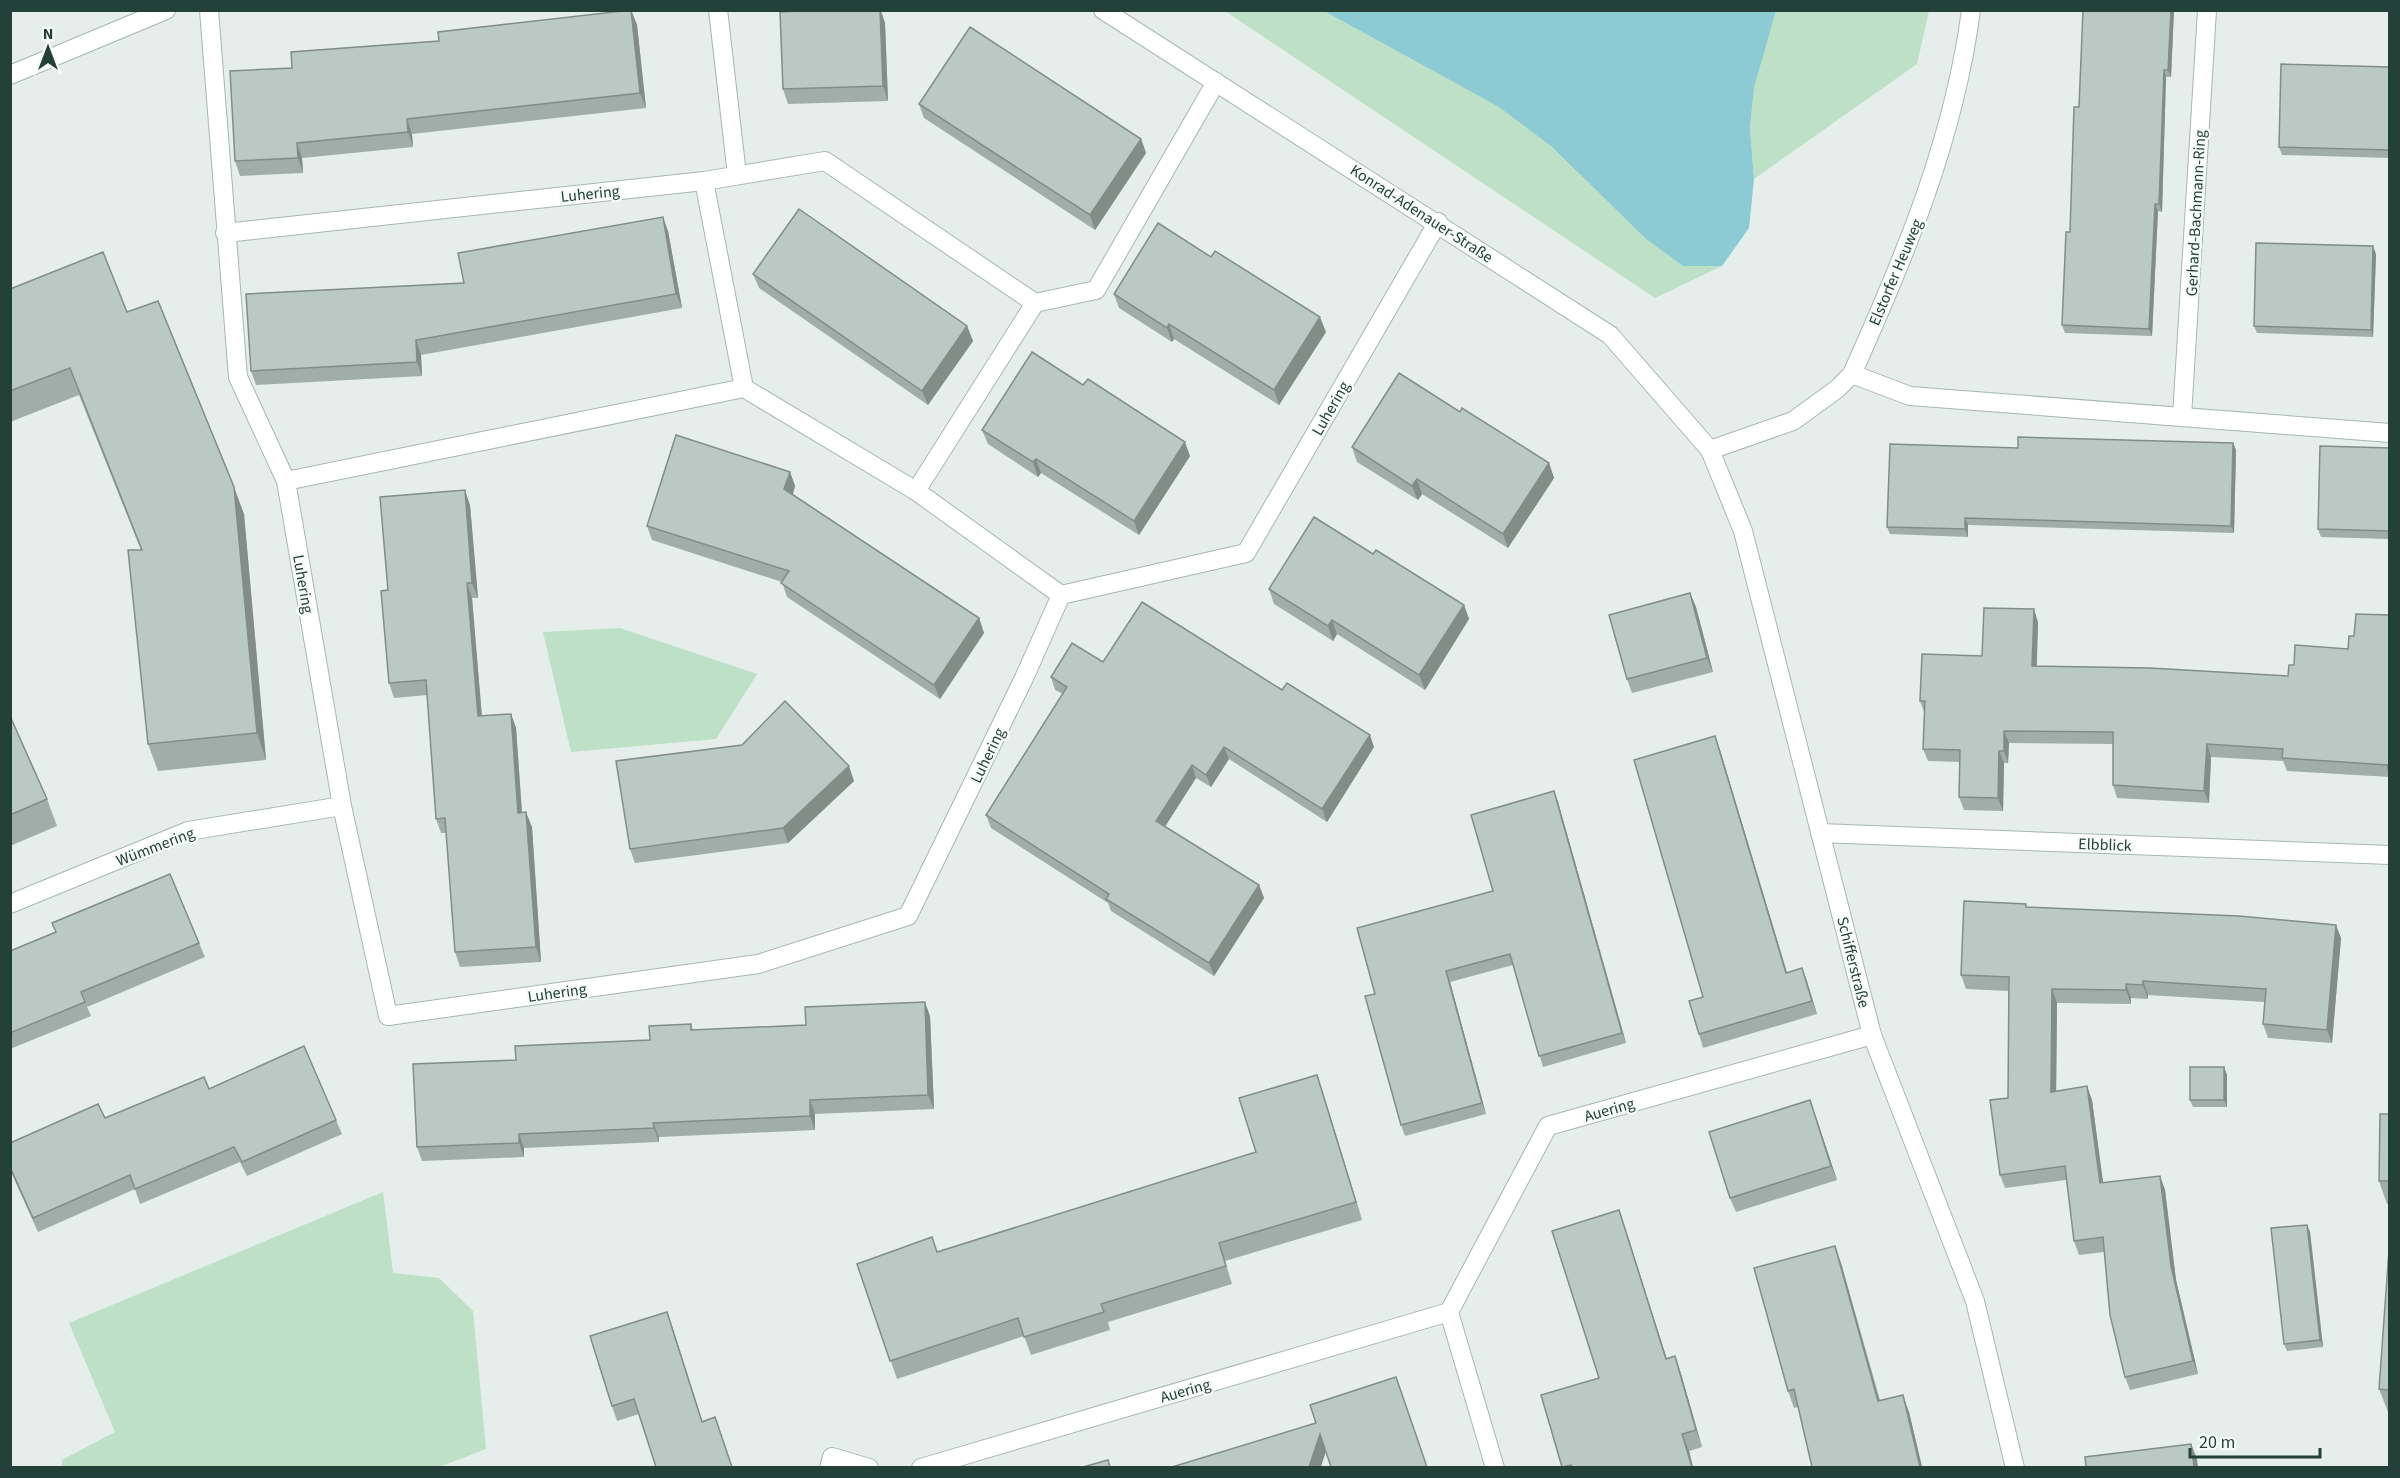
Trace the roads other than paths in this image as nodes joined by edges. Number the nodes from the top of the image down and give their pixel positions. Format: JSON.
{"nodes":[{"id":1,"x":166,"y":10,"type":"edge"},
{"id":2,"x":209,"y":10,"type":"edge"},
{"id":3,"x":718,"y":10,"type":"edge"},
{"id":4,"x":1103,"y":10,"type":"edge"},
{"id":5,"x":1971,"y":10,"type":"edge"},
{"id":6,"x":2207,"y":10,"type":"edge"},
{"id":7,"x":10,"y":75,"type":"edge"},
{"id":8,"x":1216,"y":82,"type":"junction"},
{"id":9,"x":737,"y":175,"type":"junction"},
{"id":10,"x":704,"y":181,"type":"junction"},
{"id":11,"x":1438,"y":222,"type":"junction"},
{"id":12,"x":225,"y":233,"type":"junction"},
{"id":13,"x":1035,"y":303,"type":"junction"},
{"id":14,"x":1852,"y":374,"type":"junction"},
{"id":15,"x":744,"y":388,"type":"junction"},
{"id":16,"x":2182,"y":416,"type":"junction"},
{"id":17,"x":2390,"y":433,"type":"edge"},
{"id":18,"x":1710,"y":450,"type":"junction"},
{"id":19,"x":286,"y":481,"type":"junction"},
{"id":20,"x":916,"y":491,"type":"junction"},
{"id":21,"x":1061,"y":595,"type":"junction"},
{"id":22,"x":342,"y":806,"type":"junction"},
{"id":23,"x":1821,"y":833,"type":"junction"},
{"id":24,"x":2390,"y":855,"type":"edge"},
{"id":25,"x":10,"y":904,"type":"edge"},
{"id":26,"x":1872,"y":1035,"type":"junction"},
{"id":27,"x":1449,"y":1312,"type":"junction"},
{"id":28,"x":829,"y":1467,"type":"edge"},
{"id":29,"x":869,"y":1467,"type":"edge"},
{"id":30,"x":921,"y":1467,"type":"edge"},
{"id":31,"x":1495,"y":1467,"type":"edge"},
{"id":32,"x":2015,"y":1467,"type":"edge"}],
"edges":[{"from":1,"to":7,"type":"street"},
{"from":2,"to":12,"type":"street","name":"Luhering"},
{"from":3,"to":9,"type":"street"},
{"from":4,"to":8,"type":"street","name":"Konrad-Adenauer-Straße"},
{"from":5,"to":14,"type":"street","name":"Elstorfer Heuweg"},
{"from":6,"to":16,"type":"street","name":"Gerhard-Bachmann-Ring"},
{"from":8,"to":11,"type":"street","name":"Konrad-Adenauer-Straße"},
{"from":8,"to":13,"type":"street"},
{"from":9,"to":10,"type":"street","name":"Luhering"},
{"from":9,"to":13,"type":"street","name":"Luhering"},
{"from":10,"to":12,"type":"street","name":"Luhering"},
{"from":10,"to":15,"type":"street"},
{"from":11,"to":18,"type":"street","name":"Konrad-Adenauer-Straße"},
{"from":11,"to":21,"type":"street","name":"Luhering"},
{"from":12,"to":19,"type":"street","name":"Luhering"},
{"from":13,"to":20,"type":"street"},
{"from":14,"to":16,"type":"street"},
{"from":14,"to":18,"type":"street","name":"Elstorfer Heuweg"},
{"from":15,"to":19,"type":"street"},
{"from":15,"to":20,"type":"street"},
{"from":16,"to":17,"type":"street"},
{"from":18,"to":23,"type":"street","name":"Schifferstraße"},
{"from":19,"to":22,"type":"street","name":"Luhering"},
{"from":20,"to":21,"type":"street"},
{"from":21,"to":22,"type":"street","name":"Luhering"},
{"from":22,"to":25,"type":"street","name":"Wümmering"},
{"from":23,"to":24,"type":"street","name":"Elbblick"},
{"from":23,"to":26,"type":"street","name":"Schifferstraße"},
{"from":26,"to":27,"type":"street","name":"Auering"},
{"from":26,"to":32,"type":"street","name":"Schifferstraße"},
{"from":27,"to":30,"type":"street","name":"Auering"},
{"from":27,"to":31,"type":"street"},
{"from":28,"to":29,"type":"street"}]}
